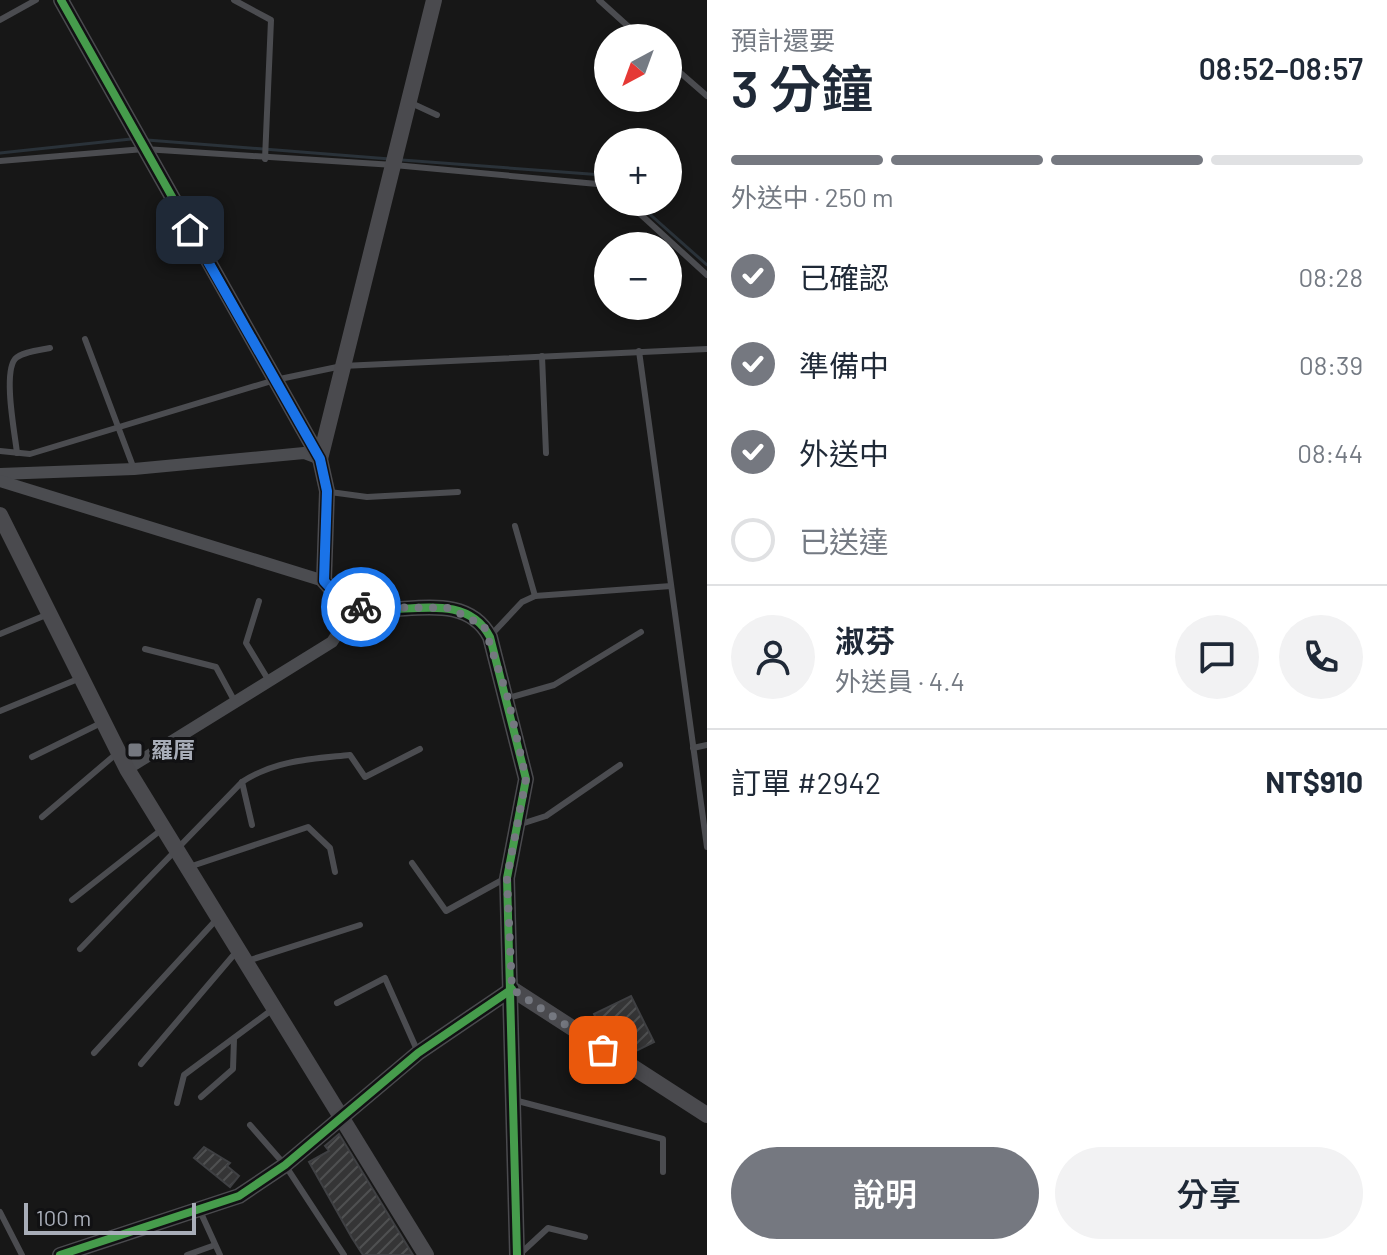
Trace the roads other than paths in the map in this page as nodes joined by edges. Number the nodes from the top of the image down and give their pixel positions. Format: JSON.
{"nodes":[{"id":1,"x":36,"y":0,"type":"edge"},
{"id":2,"x":61,"y":0,"type":"edge"},
{"id":3,"x":234,"y":0,"type":"edge"},
{"id":4,"x":599,"y":0,"type":"edge"},
{"id":5,"x":432,"y":1,"type":"edge"},
{"id":6,"x":0,"y":20,"type":"edge"},
{"id":7,"x":626,"y":24,"type":"edge"},
{"id":8,"x":682,"y":74,"type":"edge"},
{"id":9,"x":707,"y":96,"type":"edge"},
{"id":10,"x":409,"y":102,"type":"junction"},
{"id":11,"x":437,"y":115,"type":"dead end"},
{"id":12,"x":144,"y":149,"type":"junction"},
{"id":13,"x":265,"y":159,"type":"junction"},
{"id":14,"x":0,"y":161,"type":"edge"},
{"id":15,"x":394,"y":165,"type":"junction"},
{"id":16,"x":594,"y":184,"type":"edge"},
{"id":17,"x":642,"y":216,"type":"edge"},
{"id":18,"x":707,"y":275,"type":"edge"},
{"id":19,"x":85,"y":339,"type":"dead end"},
{"id":20,"x":50,"y":348,"type":"dead end"},
{"id":21,"x":707,"y":349,"type":"edge"},
{"id":22,"x":639,"y":351,"type":"junction"},
{"id":23,"x":542,"y":356,"type":"junction"},
{"id":24,"x":342,"y":366,"type":"junction"},
{"id":25,"x":275,"y":380,"type":"junction"},
{"id":26,"x":117,"y":427,"type":"junction"},
{"id":27,"x":0,"y":451,"type":"edge"},
{"id":28,"x":17,"y":453,"type":"junction"},
{"id":29,"x":546,"y":453,"type":"dead end"},
{"id":30,"x":320,"y":459,"type":"junction"},
{"id":31,"x":134,"y":469,"type":"junction"},
{"id":32,"x":0,"y":474,"type":"edge"},
{"id":33,"x":0,"y":481,"type":"edge"},
{"id":34,"x":327,"y":491,"type":"junction"},
{"id":35,"x":458,"y":492,"type":"dead end"},
{"id":36,"x":0,"y":515,"type":"edge"},
{"id":37,"x":515,"y":526,"type":"dead end"},
{"id":38,"x":324,"y":581,"type":"junction"},
{"id":39,"x":671,"y":586,"type":"junction"},
{"id":40,"x":535,"y":596,"type":"junction"},
{"id":41,"x":259,"y":601,"type":"dead end"},
{"id":42,"x":355,"y":607,"type":"junction"},
{"id":43,"x":50,"y":614,"type":"junction"},
{"id":44,"x":641,"y":632,"type":"dead end"},
{"id":45,"x":0,"y":634,"type":"edge"},
{"id":46,"x":490,"y":637,"type":"junction"},
{"id":47,"x":145,"y":649,"type":"dead end"},
{"id":48,"x":81,"y":677,"type":"junction"},
{"id":49,"x":269,"y":681,"type":"junction"},
{"id":50,"x":508,"y":698,"type":"junction"},
{"id":51,"x":235,"y":702,"type":"junction"},
{"id":52,"x":0,"y":711,"type":"edge"},
{"id":53,"x":103,"y":721,"type":"junction"},
{"id":54,"x":707,"y":745,"type":"edge"},
{"id":55,"x":693,"y":748,"type":"junction"},
{"id":56,"x":420,"y":749,"type":"dead end"},
{"id":57,"x":119,"y":752,"type":"junction"},
{"id":58,"x":32,"y":757,"type":"dead end"},
{"id":59,"x":620,"y":765,"type":"dead end"},
{"id":60,"x":127,"y":769,"type":"junction"},
{"id":61,"x":242,"y":782,"type":"junction"},
{"id":62,"x":42,"y":817,"type":"dead end"},
{"id":63,"x":518,"y":824,"type":"junction"},
{"id":64,"x":252,"y":825,"type":"dead end"},
{"id":65,"x":164,"y":827,"type":"junction"},
{"id":66,"x":707,"y":847,"type":"edge"},
{"id":67,"x":177,"y":848,"type":"junction"},
{"id":68,"x":412,"y":863,"type":"dead end"},
{"id":69,"x":185,"y":868,"type":"junction"},
{"id":70,"x":335,"y":872,"type":"dead end"},
{"id":71,"x":507,"y":878,"type":"junction"},
{"id":72,"x":72,"y":900,"type":"dead end"},
{"id":73,"x":217,"y":920,"type":"junction"},
{"id":74,"x":360,"y":925,"type":"dead end"},
{"id":75,"x":80,"y":949,"type":"dead end"},
{"id":76,"x":240,"y":957,"type":"junction"},
{"id":77,"x":512,"y":989,"type":"junction"},
{"id":78,"x":337,"y":1003,"type":"dead end"},
{"id":79,"x":273,"y":1009,"type":"junction"},
{"id":80,"x":234,"y":1038,"type":"junction"},
{"id":81,"x":94,"y":1053,"type":"dead end"},
{"id":82,"x":418,"y":1053,"type":"junction"},
{"id":83,"x":141,"y":1064,"type":"dead end"},
{"id":84,"x":201,"y":1097,"type":"dead end"},
{"id":85,"x":514,"y":1100,"type":"junction"},
{"id":86,"x":177,"y":1103,"type":"dead end"},
{"id":87,"x":707,"y":1115,"type":"edge"},
{"id":88,"x":339,"y":1117,"type":"junction"},
{"id":89,"x":250,"y":1125,"type":"dead end"},
{"id":90,"x":285,"y":1165,"type":"junction"},
{"id":91,"x":663,"y":1172,"type":"dead end"},
{"id":92,"x":199,"y":1209,"type":"junction"},
{"id":93,"x":0,"y":1212,"type":"edge"},
{"id":94,"x":585,"y":1237,"type":"dead end"},
{"id":95,"x":215,"y":1245,"type":"junction"},
{"id":96,"x":22,"y":1255,"type":"edge"},
{"id":97,"x":60,"y":1255,"type":"edge"},
{"id":98,"x":187,"y":1255,"type":"edge"},
{"id":99,"x":220,"y":1255,"type":"edge"},
{"id":100,"x":344,"y":1255,"type":"edge"},
{"id":101,"x":426,"y":1255,"type":"edge"},
{"id":102,"x":518,"y":1255,"type":"edge"}],
"edges":[{"from":1,"to":6,"type":"lane"},
{"from":2,"to":12,"type":"street"},
{"from":3,"to":13,"type":"lane"},
{"from":4,"to":7,"type":"lane"},
{"from":5,"to":10,"type":"street"},
{"from":8,"to":9,"type":"lane"},
{"from":10,"to":11,"type":"lane"},
{"from":10,"to":15,"type":"street"},
{"from":12,"to":13,"type":"lane"},
{"from":12,"to":14,"type":"lane"},
{"from":12,"to":25,"type":"street"},
{"from":13,"to":15,"type":"lane"},
{"from":15,"to":16,"type":"lane"},
{"from":15,"to":24,"type":"street"},
{"from":17,"to":18,"type":"lane"},
{"from":19,"to":26,"type":"lane"},
{"from":20,"to":28,"type":"lane"},
{"from":21,"to":22,"type":"lane"},
{"from":22,"to":23,"type":"lane"},
{"from":22,"to":39,"type":"lane"},
{"from":23,"to":24,"type":"lane"},
{"from":23,"to":29,"type":"lane"},
{"from":24,"to":25,"type":"lane"},
{"from":24,"to":30,"type":"street"},
{"from":25,"to":26,"type":"lane"},
{"from":25,"to":30,"type":"street"},
{"from":26,"to":28,"type":"lane"},
{"from":26,"to":31,"type":"lane"},
{"from":27,"to":28,"type":"lane"},
{"from":30,"to":31,"type":"street"},
{"from":30,"to":34,"type":"street"},
{"from":31,"to":32,"type":"street"},
{"from":33,"to":38,"type":"street"},
{"from":34,"to":35,"type":"lane"},
{"from":34,"to":38,"type":"street"},
{"from":36,"to":43,"type":"street"},
{"from":37,"to":40,"type":"lane"},
{"from":38,"to":42,"type":"street"},
{"from":39,"to":40,"type":"lane"},
{"from":39,"to":55,"type":"lane"},
{"from":40,"to":46,"type":"lane"},
{"from":41,"to":49,"type":"lane"},
{"from":42,"to":46,"type":"street"},
{"from":42,"to":49,"type":"street"},
{"from":43,"to":45,"type":"lane"},
{"from":43,"to":48,"type":"street"},
{"from":44,"to":50,"type":"lane"},
{"from":46,"to":50,"type":"street"},
{"from":47,"to":51,"type":"lane"},
{"from":48,"to":52,"type":"lane"},
{"from":48,"to":53,"type":"street"},
{"from":49,"to":51,"type":"street"},
{"from":50,"to":63,"type":"street"},
{"from":51,"to":60,"type":"street"},
{"from":53,"to":57,"type":"street"},
{"from":53,"to":58,"type":"lane"},
{"from":54,"to":55,"type":"lane"},
{"from":55,"to":66,"type":"lane"},
{"from":56,"to":61,"type":"lane"},
{"from":57,"to":60,"type":"street"},
{"from":57,"to":62,"type":"lane"},
{"from":59,"to":63,"type":"lane"},
{"from":60,"to":65,"type":"street"},
{"from":61,"to":64,"type":"lane"},
{"from":61,"to":67,"type":"lane"},
{"from":63,"to":71,"type":"street"},
{"from":65,"to":67,"type":"street"},
{"from":65,"to":72,"type":"lane"},
{"from":67,"to":69,"type":"street"},
{"from":67,"to":75,"type":"lane"},
{"from":68,"to":71,"type":"lane"},
{"from":69,"to":70,"type":"lane"},
{"from":69,"to":73,"type":"street"},
{"from":71,"to":77,"type":"street"},
{"from":73,"to":76,"type":"street"},
{"from":73,"to":81,"type":"lane"},
{"from":74,"to":76,"type":"lane"},
{"from":76,"to":79,"type":"street"},
{"from":76,"to":83,"type":"lane"},
{"from":77,"to":82,"type":"street"},
{"from":77,"to":85,"type":"street"},
{"from":77,"to":87,"type":"street"},
{"from":78,"to":82,"type":"lane"},
{"from":79,"to":80,"type":"lane"},
{"from":79,"to":88,"type":"street"},
{"from":80,"to":84,"type":"lane"},
{"from":80,"to":86,"type":"lane"},
{"from":82,"to":88,"type":"street"},
{"from":85,"to":91,"type":"lane"},
{"from":85,"to":102,"type":"street"},
{"from":88,"to":90,"type":"street"},
{"from":88,"to":101,"type":"street"},
{"from":89,"to":90,"type":"lane"},
{"from":90,"to":92,"type":"street"},
{"from":90,"to":100,"type":"lane"},
{"from":92,"to":95,"type":"lane"},
{"from":92,"to":97,"type":"street"},
{"from":93,"to":96,"type":"lane"},
{"from":94,"to":102,"type":"lane"},
{"from":95,"to":98,"type":"lane"},
{"from":95,"to":99,"type":"lane"}]}
